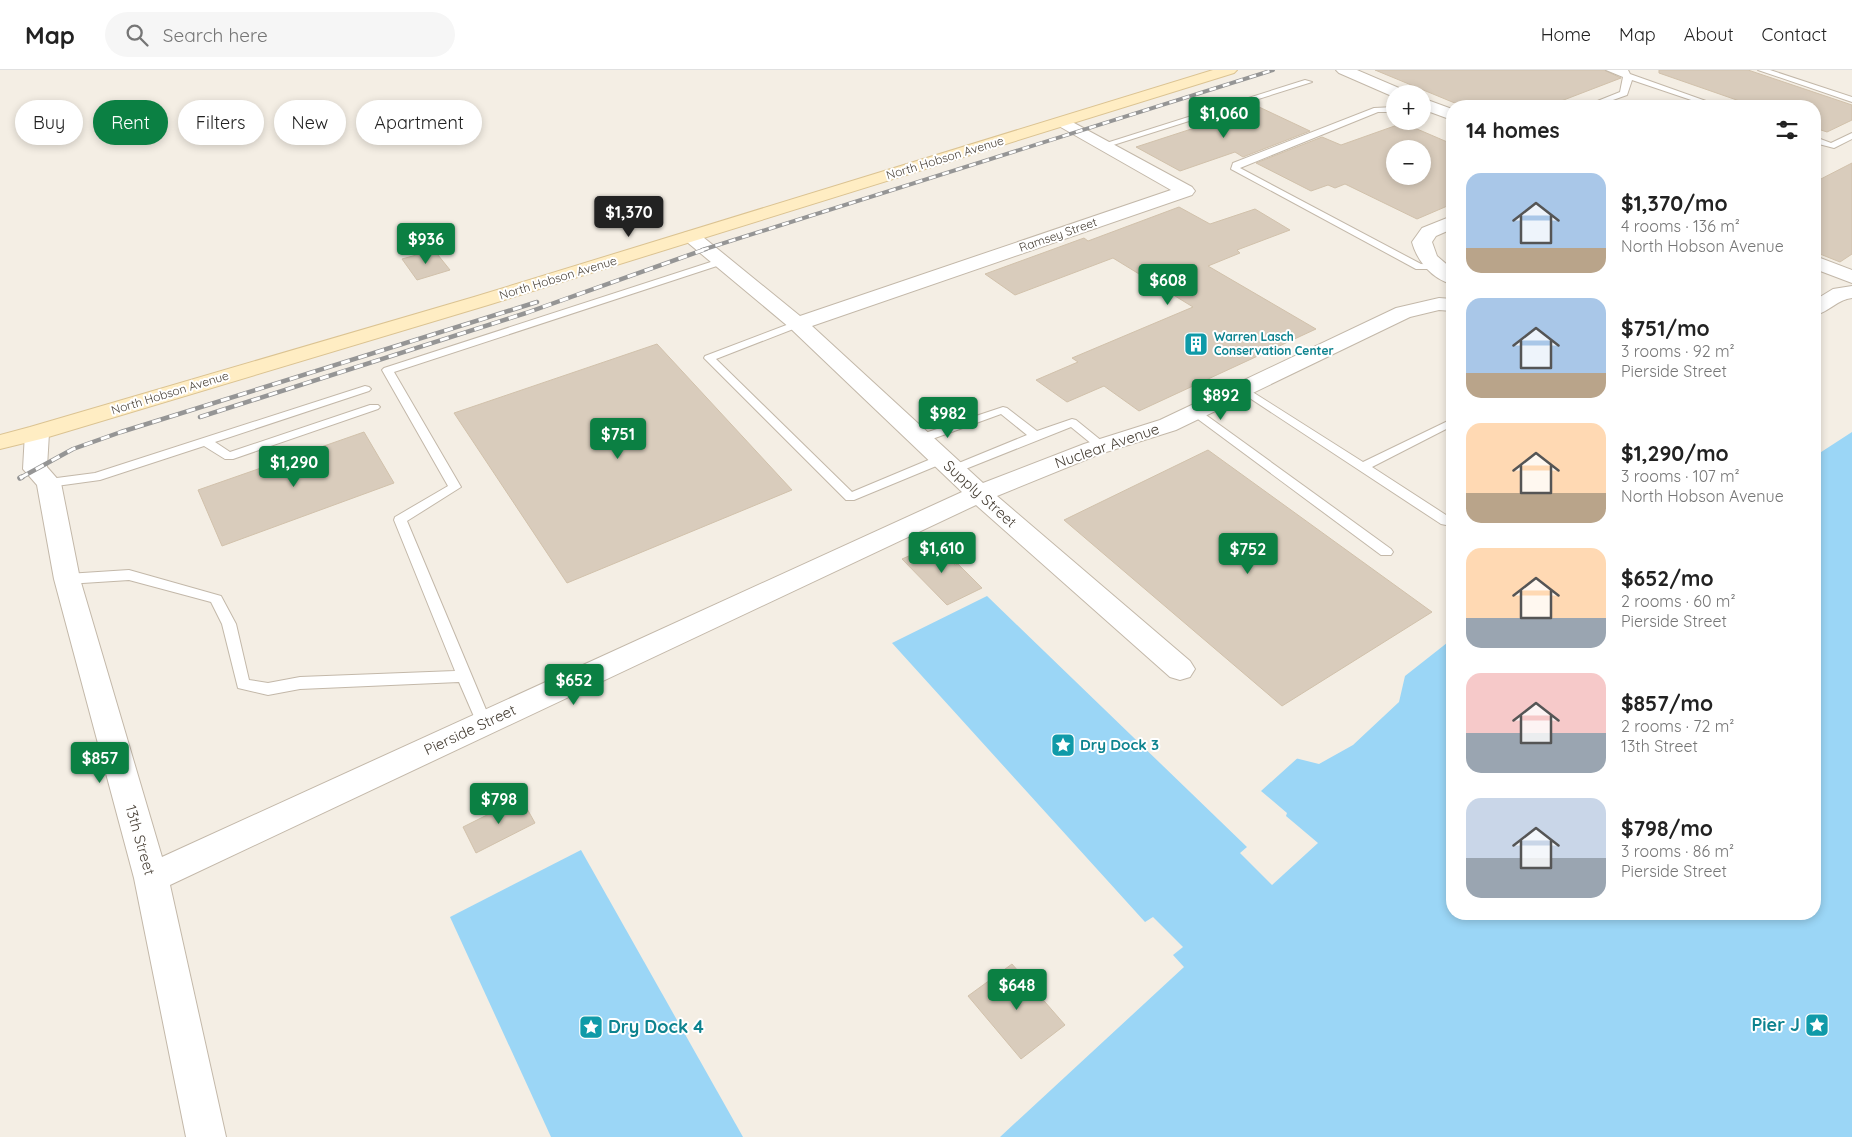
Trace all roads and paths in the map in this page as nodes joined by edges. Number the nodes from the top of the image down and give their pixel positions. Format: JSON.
{"nodes":[{"id":1,"x":1229,"y":70,"type":"edge"},
{"id":2,"x":1344,"y":70,"type":"edge"},
{"id":3,"x":1610,"y":70,"type":"edge"},
{"id":4,"x":1762,"y":70,"type":"edge"},
{"id":5,"x":1626,"y":73,"type":"edge"},
{"id":6,"x":1308,"y":82,"type":"dead end"},
{"id":7,"x":1386,"y":88,"type":"edge"},
{"id":8,"x":1605,"y":100,"type":"edge"},
{"id":9,"x":1700,"y":100,"type":"edge"},
{"id":10,"x":1852,"y":100,"type":"edge"},
{"id":11,"x":1431,"y":107,"type":"edge"},
{"id":12,"x":1386,"y":111,"type":"edge"},
{"id":13,"x":1446,"y":113,"type":"edge"},
{"id":14,"x":1063,"y":122,"type":"junction"},
{"id":15,"x":1852,"y":136,"type":"edge"},
{"id":16,"x":1821,"y":142,"type":"edge"},
{"id":17,"x":1104,"y":145,"type":"junction"},
{"id":18,"x":1446,"y":225,"type":"edge"},
{"id":19,"x":691,"y":237,"type":"junction"},
{"id":20,"x":720,"y":262,"type":"junction"},
{"id":21,"x":1821,"y":264,"type":"edge"},
{"id":22,"x":1434,"y":267,"type":"junction"},
{"id":23,"x":1446,"y":274,"type":"edge"},
{"id":24,"x":1852,"y":277,"type":"edge"},
{"id":25,"x":1852,"y":292,"type":"edge"},
{"id":26,"x":1446,"y":305,"type":"edge"},
{"id":27,"x":1821,"y":305,"type":"edge"},
{"id":28,"x":797,"y":324,"type":"junction"},
{"id":29,"x":365,"y":388,"type":"dead end"},
{"id":30,"x":1243,"y":389,"type":"junction"},
{"id":31,"x":374,"y":408,"type":"dead end"},
{"id":32,"x":1196,"y":412,"type":"junction"},
{"id":33,"x":1446,"y":425,"type":"edge"},
{"id":34,"x":37,"y":433,"type":"junction"},
{"id":35,"x":1035,"y":436,"type":"junction"},
{"id":36,"x":920,"y":439,"type":"junction"},
{"id":37,"x":0,"y":442,"type":"edge"},
{"id":38,"x":206,"y":442,"type":"junction"},
{"id":39,"x":1102,"y":446,"type":"junction"},
{"id":40,"x":948,"y":465,"type":"junction"},
{"id":41,"x":1362,"y":467,"type":"junction"},
{"id":42,"x":49,"y":483,"type":"junction"},
{"id":43,"x":979,"y":494,"type":"junction"},
{"id":44,"x":1446,"y":521,"type":"edge"},
{"id":45,"x":1386,"y":552,"type":"dead end"},
{"id":46,"x":67,"y":579,"type":"junction"},
{"id":47,"x":1180,"y":669,"type":"dead end"},
{"id":48,"x":464,"y":676,"type":"junction"},
{"id":49,"x":484,"y":724,"type":"junction"},
{"id":50,"x":151,"y":878,"type":"junction"},
{"id":51,"x":206,"y":1137,"type":"edge"}],
"edges":[{"from":1,"to":14,"type":"street","name":"North Hobson Avenue"},
{"from":2,"to":7,"type":"street"},
{"from":3,"to":5,"type":"lane"},
{"from":4,"to":10,"type":"lane"},
{"from":5,"to":8,"type":"lane"},
{"from":5,"to":9,"type":"lane"},
{"from":6,"to":17,"type":"lane"},
{"from":11,"to":13,"type":"street"},
{"from":12,"to":22,"type":"lane"},
{"from":14,"to":17,"type":"street","name":"Ramsey Street"},
{"from":14,"to":19,"type":"street","name":"North Hobson Avenue"},
{"from":15,"to":16,"type":"lane"},
{"from":17,"to":28,"type":"street","name":"Ramsey Street"},
{"from":18,"to":22,"type":"street"},
{"from":19,"to":20,"type":"street","name":"Supply Street"},
{"from":19,"to":34,"type":"street","name":"North Hobson Avenue"},
{"from":20,"to":28,"type":"street","name":"Supply Street"},
{"from":20,"to":48,"type":"lane"},
{"from":21,"to":24,"type":"street"},
{"from":22,"to":23,"type":"street"},
{"from":25,"to":27,"type":"street"},
{"from":26,"to":30,"type":"street","name":"Nuclear Avenue"},
{"from":28,"to":36,"type":"street","name":"Supply Street"},
{"from":28,"to":40,"type":"lane"},
{"from":29,"to":38,"type":"lane"},
{"from":30,"to":32,"type":"street","name":"Nuclear Avenue"},
{"from":30,"to":41,"type":"lane"},
{"from":31,"to":38,"type":"lane"},
{"from":32,"to":39,"type":"street","name":"Nuclear Avenue"},
{"from":32,"to":45,"type":"lane"},
{"from":33,"to":41,"type":"lane"},
{"from":34,"to":37,"type":"street","name":"North Hobson Avenue"},
{"from":34,"to":42,"type":"street","name":"13th Street"},
{"from":35,"to":36,"type":"lane"},
{"from":35,"to":39,"type":"lane"},
{"from":35,"to":40,"type":"lane"},
{"from":36,"to":40,"type":"street","name":"Supply Street"},
{"from":38,"to":42,"type":"lane"},
{"from":39,"to":43,"type":"street","name":"Nuclear Avenue"},
{"from":40,"to":43,"type":"street","name":"Supply Street"},
{"from":41,"to":44,"type":"lane"},
{"from":42,"to":46,"type":"street","name":"13th Street"},
{"from":43,"to":47,"type":"street","name":"Supply Street"},
{"from":43,"to":49,"type":"street","name":"Pierside Street"},
{"from":46,"to":48,"type":"lane"},
{"from":46,"to":50,"type":"street","name":"13th Street"},
{"from":48,"to":49,"type":"lane"},
{"from":49,"to":50,"type":"street","name":"Pierside Street"},
{"from":50,"to":51,"type":"street","name":"13th Street"}]}
